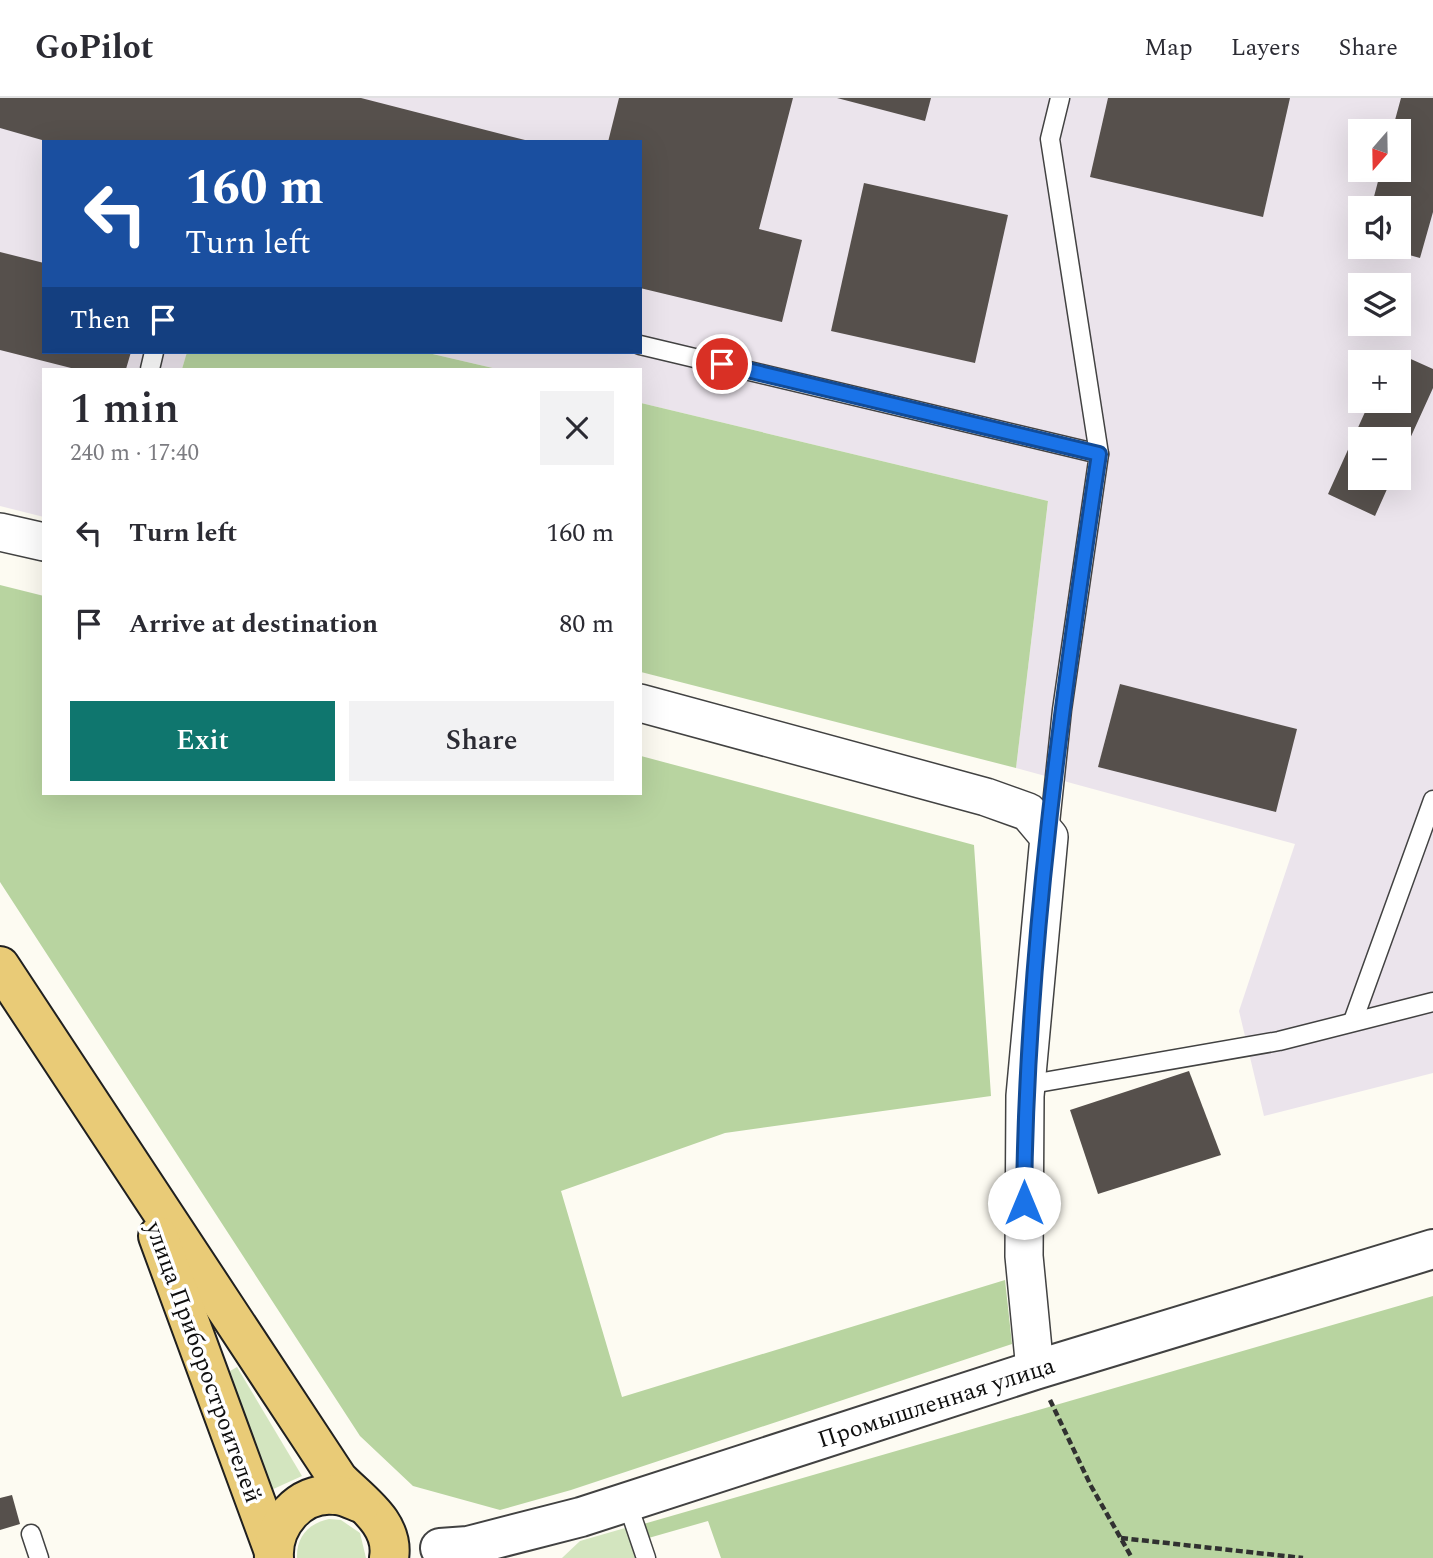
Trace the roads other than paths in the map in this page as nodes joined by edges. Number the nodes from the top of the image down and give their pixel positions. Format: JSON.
{"nodes":[{"id":1,"x":1060,"y":98,"type":"edge"},
{"id":2,"x":642,"y":345,"type":"edge"},
{"id":3,"x":1099,"y":454,"type":"junction"},
{"id":4,"x":0,"y":532,"type":"edge"},
{"id":5,"x":42,"y":542,"type":"edge"},
{"id":6,"x":642,"y":704,"type":"edge"},
{"id":7,"x":1433,"y":800,"type":"edge"},
{"id":8,"x":1049,"y":837,"type":"junction"},
{"id":9,"x":0,"y":966,"type":"edge"},
{"id":10,"x":1433,"y":1002,"type":"edge"},
{"id":11,"x":1353,"y":1021,"type":"junction"},
{"id":12,"x":1026,"y":1085,"type":"junction"},
{"id":13,"x":135,"y":1175,"type":"junction"},
{"id":14,"x":1433,"y":1249,"type":"edge"},
{"id":15,"x":1035,"y":1370,"type":"junction"},
{"id":16,"x":627,"y":1502,"type":"junction"},
{"id":17,"x":378,"y":1528,"type":"edge"},
{"id":18,"x":31,"y":1534,"type":"dead end"},
{"id":19,"x":273,"y":1553,"type":"edge"},
{"id":20,"x":446,"y":1553,"type":"edge"},
{"id":21,"x":39,"y":1558,"type":"edge"},
{"id":22,"x":646,"y":1558,"type":"edge"}],
"edges":[{"from":1,"to":3,"type":"lane"},
{"from":2,"to":3,"type":"lane"},
{"from":3,"to":8,"type":"lane"},
{"from":4,"to":5,"type":"street"},
{"from":6,"to":8,"type":"street"},
{"from":7,"to":11,"type":"lane"},
{"from":8,"to":12,"type":"street"},
{"from":9,"to":13,"type":"main road","name":"улица Приборостроителей"},
{"from":10,"to":11,"type":"lane"},
{"from":11,"to":12,"type":"lane"},
{"from":12,"to":15,"type":"street"},
{"from":13,"to":17,"type":"main road","name":"улица Приборостроителей"},
{"from":13,"to":19,"type":"main road","name":"улица Приборостроителей"},
{"from":14,"to":15,"type":"street","name":"Промышленная улица"},
{"from":15,"to":16,"type":"street","name":"Промышленная улица"},
{"from":16,"to":20,"type":"street","name":"Промышленная улица"},
{"from":16,"to":22,"type":"lane"},
{"from":17,"to":19,"type":"main road"},
{"from":17,"to":20,"type":"street"},
{"from":18,"to":21,"type":"lane"}]}
